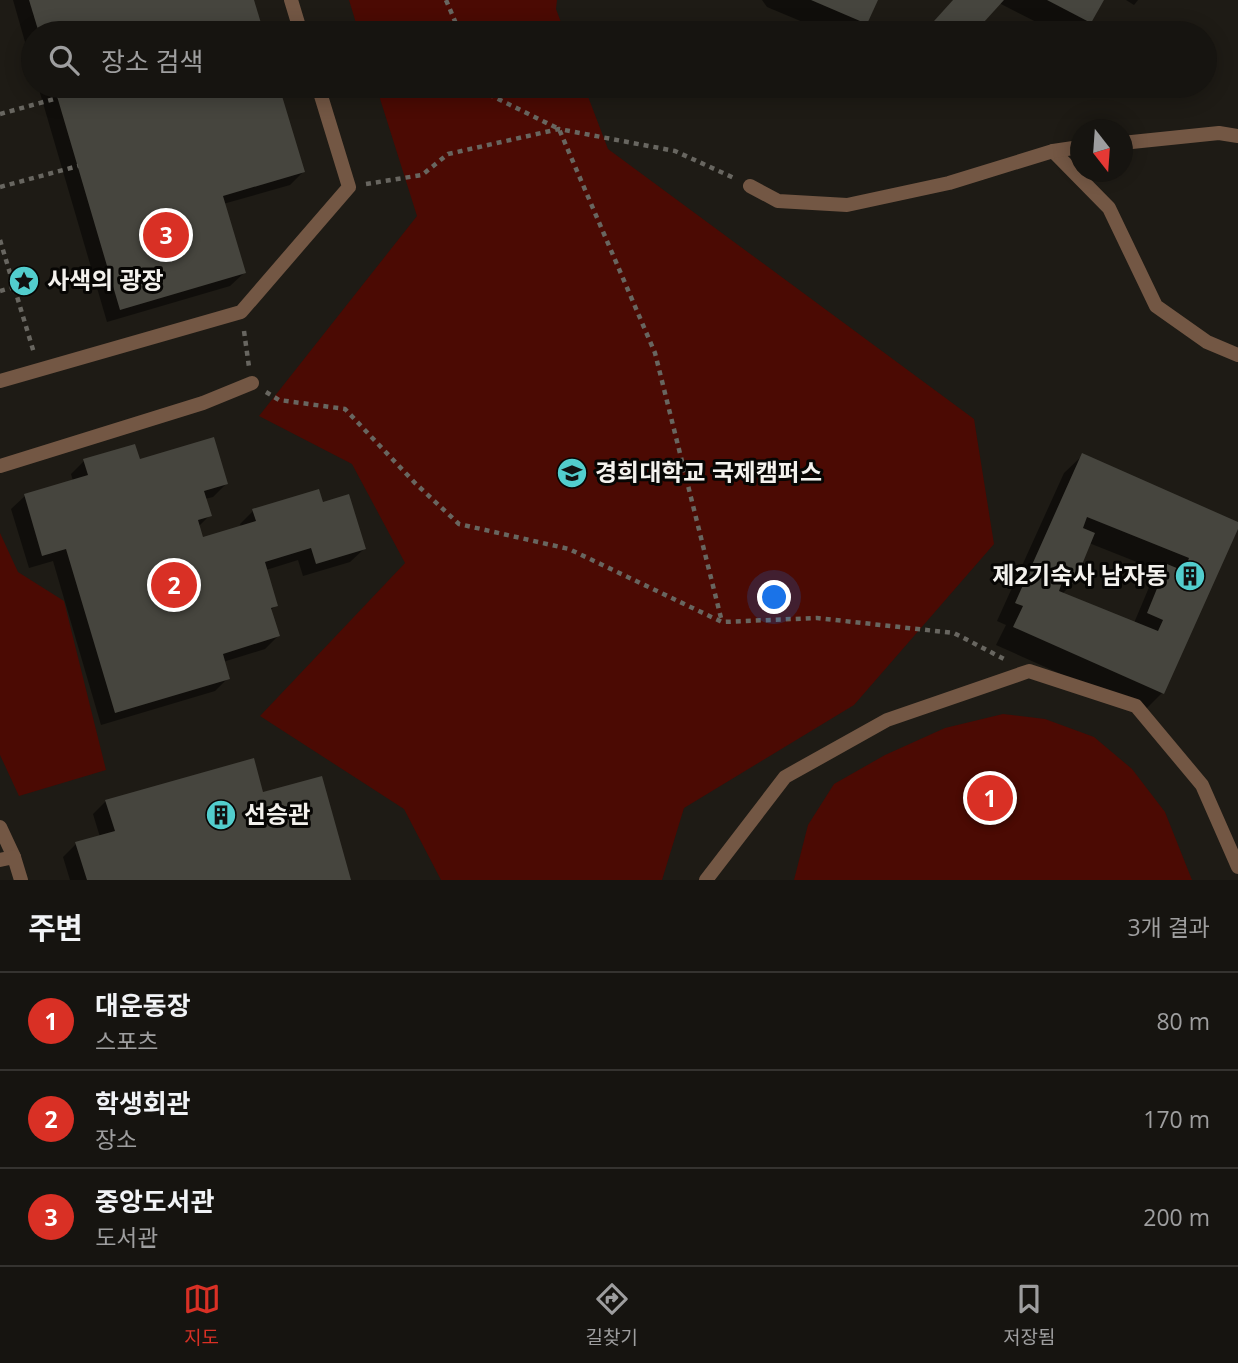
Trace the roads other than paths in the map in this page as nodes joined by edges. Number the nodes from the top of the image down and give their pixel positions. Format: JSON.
{"nodes":[{"id":1,"x":290,"y":0,"type":"edge"},
{"id":2,"x":297,"y":21,"type":"edge"},
{"id":3,"x":322,"y":98,"type":"edge"},
{"id":4,"x":1238,"y":136,"type":"edge"},
{"id":5,"x":1133,"y":142,"type":"edge"},
{"id":6,"x":1070,"y":148,"type":"edge"},
{"id":7,"x":1053,"y":151,"type":"junction"},
{"id":8,"x":750,"y":186,"type":"road end"},
{"id":9,"x":1238,"y":355,"type":"edge"},
{"id":10,"x":0,"y":381,"type":"edge"},
{"id":11,"x":252,"y":383,"type":"road end"},
{"id":12,"x":0,"y":466,"type":"edge"},
{"id":13,"x":0,"y":827,"type":"edge"},
{"id":14,"x":7,"y":858,"type":"edge"},
{"id":15,"x":1238,"y":867,"type":"edge"},
{"id":16,"x":21,"y":880,"type":"edge"},
{"id":17,"x":706,"y":880,"type":"edge"}],
"edges":[{"from":1,"to":2,"type":"lane"},
{"from":3,"to":10,"type":"lane"},
{"from":4,"to":5,"type":"lane"},
{"from":6,"to":7,"type":"lane"},
{"from":7,"to":8,"type":"lane"},
{"from":7,"to":9,"type":"lane"},
{"from":11,"to":12,"type":"lane"},
{"from":13,"to":14,"type":"lane"},
{"from":14,"to":16,"type":"lane"},
{"from":15,"to":17,"type":"lane"}]}
